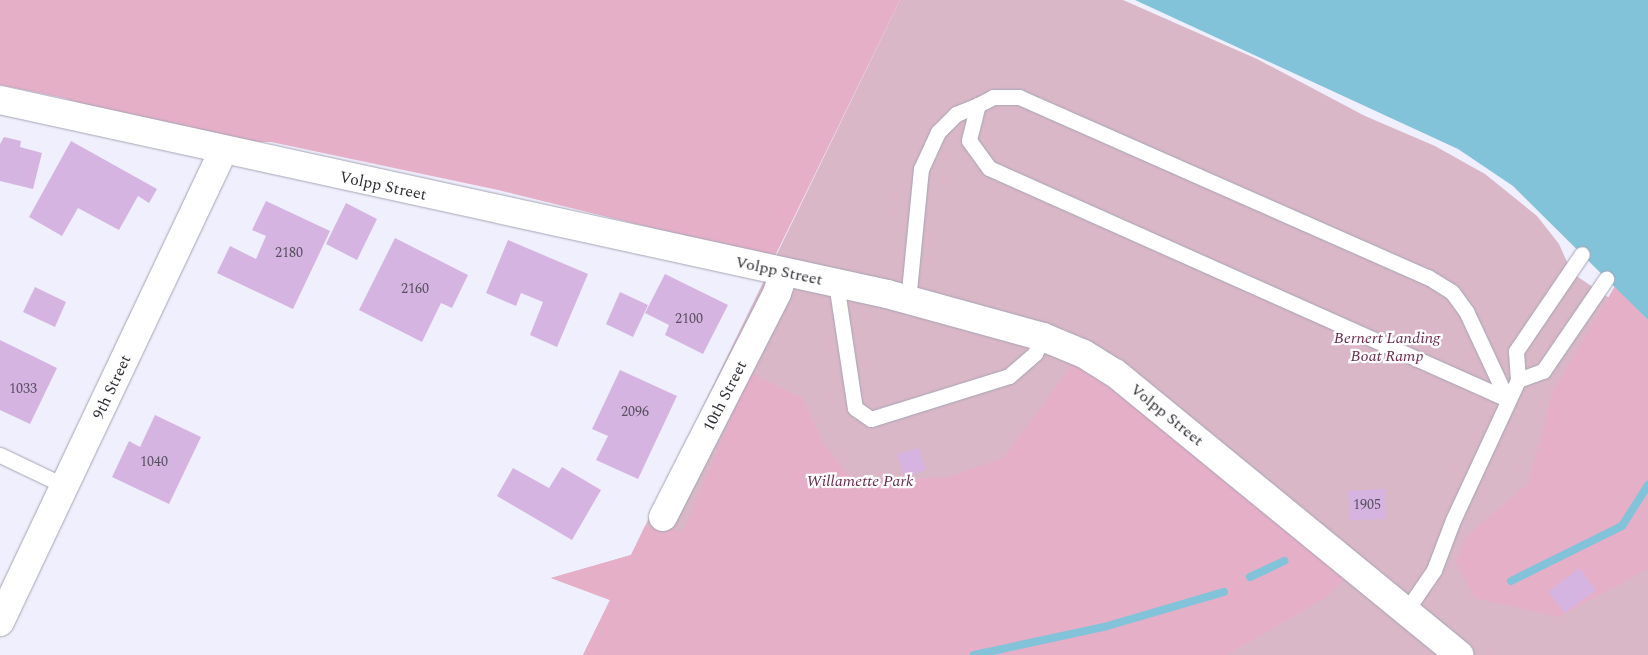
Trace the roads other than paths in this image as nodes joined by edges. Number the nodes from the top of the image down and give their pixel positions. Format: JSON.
{"nodes":[{"id":1,"x":0,"y":100,"type":"edge"},
{"id":2,"x":978,"y":105,"type":"junction"},
{"id":3,"x":222,"y":151,"type":"junction"},
{"id":4,"x":1582,"y":254,"type":"dead end"},
{"id":5,"x":784,"y":273,"type":"junction"},
{"id":6,"x":1606,"y":279,"type":"dead end"},
{"id":7,"x":836,"y":283,"type":"junction"},
{"id":8,"x":908,"y":301,"type":"junction"},
{"id":9,"x":1043,"y":337,"type":"junction"},
{"id":10,"x":1518,"y":380,"type":"junction"},
{"id":11,"x":1507,"y":399,"type":"junction"},
{"id":12,"x":0,"y":454,"type":"edge"},
{"id":13,"x":65,"y":486,"type":"junction"},
{"id":14,"x":663,"y":517,"type":"dead end"},
{"id":15,"x":1406,"y":610,"type":"junction"},
{"id":16,"x":0,"y":622,"type":"edge"},
{"id":17,"x":1459,"y":655,"type":"edge"}],
"edges":[{"from":1,"to":3,"type":"street","name":"Volpp Street"},
{"from":2,"to":8,"type":"lane"},
{"from":2,"to":11,"type":"lane"},
{"from":2,"to":11,"type":"lane"},
{"from":3,"to":5,"type":"street","name":"Volpp Street"},
{"from":3,"to":13,"type":"street","name":"9th Street"},
{"from":4,"to":10,"type":"lane"},
{"from":5,"to":7,"type":"street","name":"Volpp Street"},
{"from":5,"to":14,"type":"street","name":"10th Street"},
{"from":6,"to":10,"type":"lane"},
{"from":7,"to":8,"type":"street","name":"Volpp Street"},
{"from":7,"to":9,"type":"lane"},
{"from":8,"to":9,"type":"street","name":"Volpp Street"},
{"from":9,"to":15,"type":"street","name":"Volpp Street"},
{"from":10,"to":11,"type":"lane"},
{"from":11,"to":15,"type":"lane"},
{"from":12,"to":13,"type":"lane"},
{"from":13,"to":16,"type":"street","name":"9th Street"},
{"from":15,"to":17,"type":"street","name":"Volpp Street"}]}
